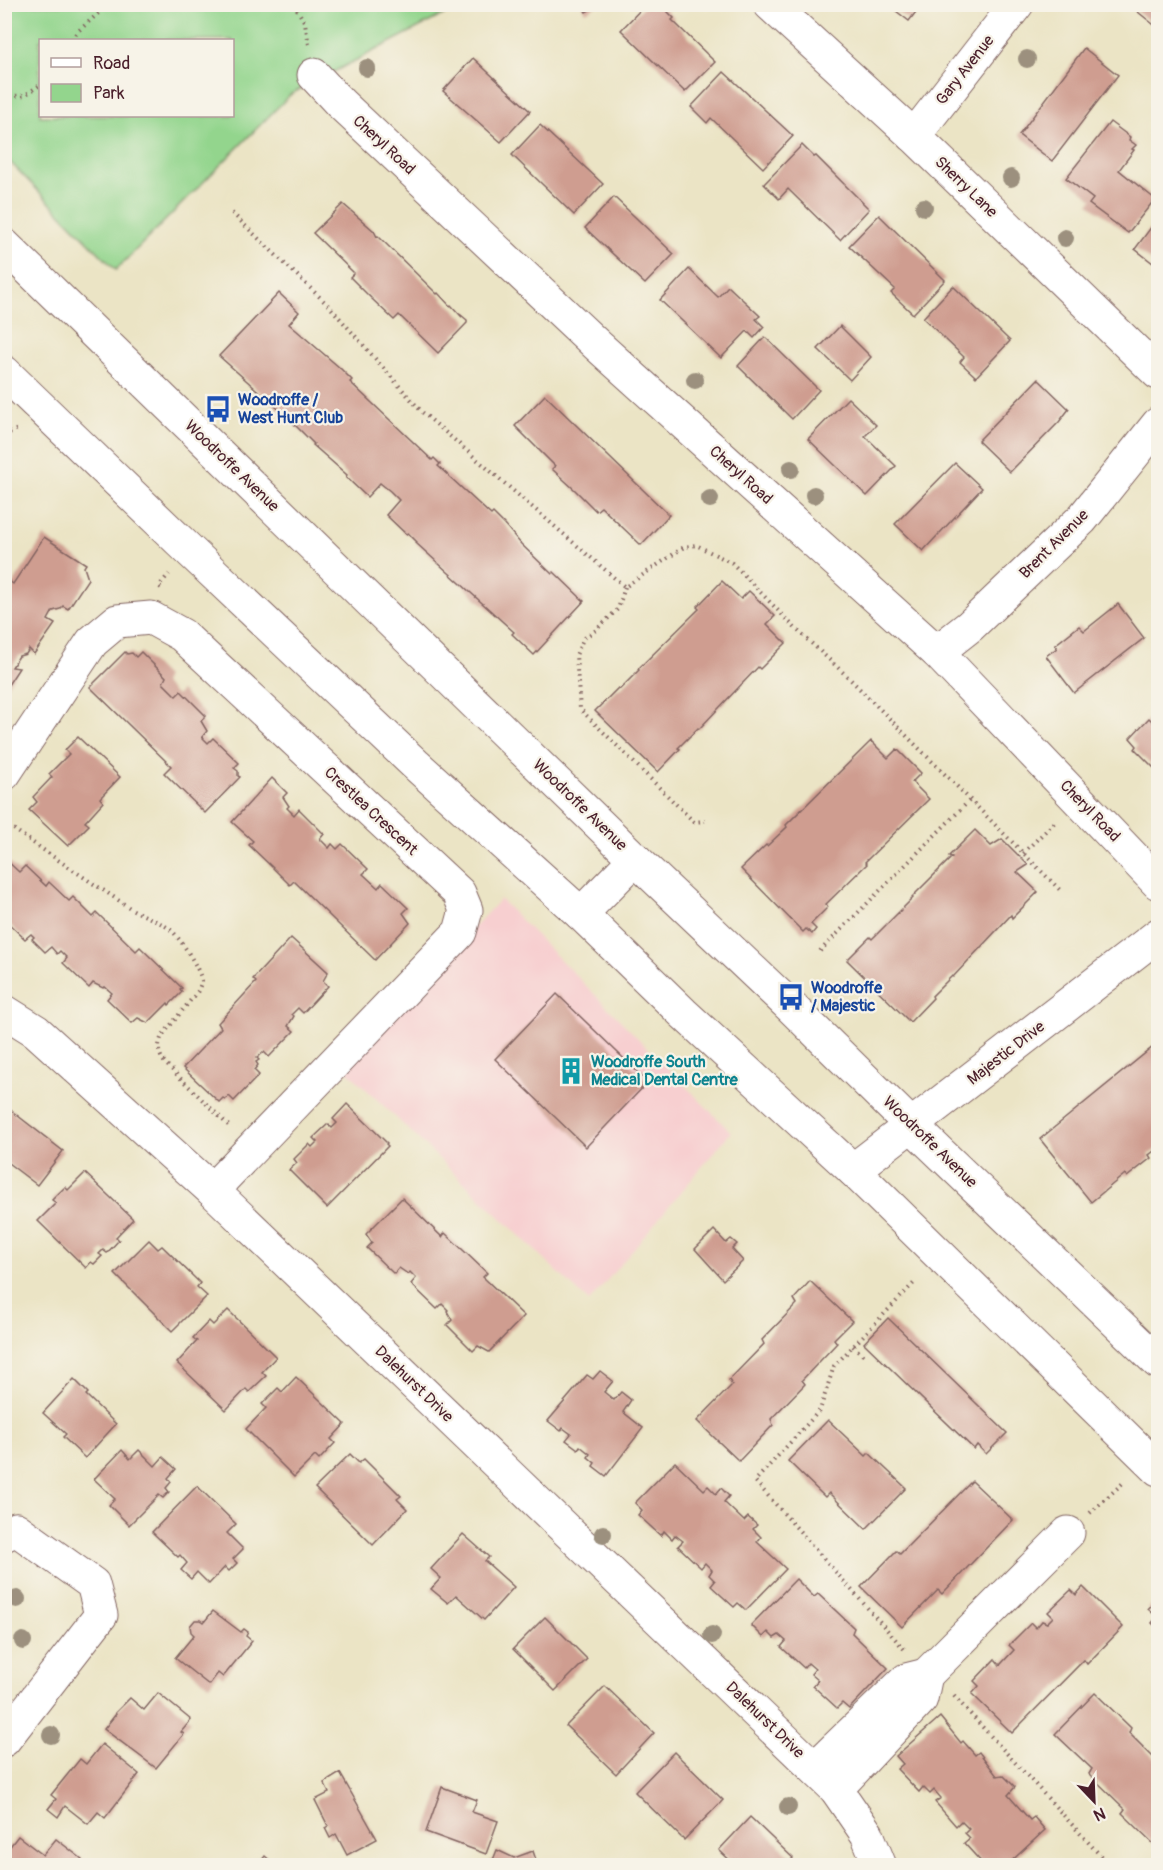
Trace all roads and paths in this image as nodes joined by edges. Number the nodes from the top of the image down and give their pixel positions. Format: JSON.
{"nodes":[{"id":1,"x":109,"y":4,"type":"edge"},
{"id":2,"x":294,"y":4,"type":"edge"},
{"id":3,"x":770,"y":4,"type":"edge"},
{"id":4,"x":1017,"y":4,"type":"edge"},
{"id":5,"x":73,"y":39,"type":"edge"},
{"id":6,"x":314,"y":75,"type":"joint"},
{"id":7,"x":39,"y":86,"type":"edge"},
{"id":8,"x":4,"y":97,"type":"edge"},
{"id":9,"x":914,"y":136,"type":"junction"},
{"id":10,"x":232,"y":213,"type":"dead end"},
{"id":11,"x":5,"y":245,"type":"edge"},
{"id":12,"x":4,"y":372,"type":"edge"},
{"id":13,"x":1158,"y":373,"type":"edge"},
{"id":14,"x":1158,"y":424,"type":"edge"},
{"id":15,"x":189,"y":550,"type":"junction"},
{"id":16,"x":625,"y":587,"type":"junction"},
{"id":17,"x":167,"y":594,"type":"dead end"},
{"id":18,"x":937,"y":652,"type":"junction"},
{"id":19,"x":4,"y":774,"type":"edge"},
{"id":20,"x":1078,"y":799,"type":"junction"},
{"id":21,"x":970,"y":800,"type":"junction"},
{"id":22,"x":705,"y":821,"type":"dead end"},
{"id":23,"x":4,"y":822,"type":"edge"},
{"id":24,"x":1023,"y":853,"type":"junction"},
{"id":25,"x":635,"y":859,"type":"junction"},
{"id":26,"x":1158,"y":883,"type":"edge"},
{"id":27,"x":1060,"y":890,"type":"dead end"},
{"id":28,"x":581,"y":914,"type":"junction"},
{"id":29,"x":1158,"y":935,"type":"edge"},
{"id":30,"x":820,"y":951,"type":"dead end"},
{"id":31,"x":4,"y":1011,"type":"edge"},
{"id":32,"x":911,"y":1125,"type":"junction"},
{"id":33,"x":252,"y":1149,"type":"junction"},
{"id":34,"x":853,"y":1170,"type":"junction"},
{"id":35,"x":212,"y":1190,"type":"junction"},
{"id":36,"x":916,"y":1281,"type":"dead end"},
{"id":37,"x":853,"y":1346,"type":"junction"},
{"id":38,"x":865,"y":1358,"type":"dead end"},
{"id":39,"x":1158,"y":1362,"type":"edge"},
{"id":40,"x":1158,"y":1469,"type":"edge"},
{"id":41,"x":1125,"y":1481,"type":"dead end"},
{"id":42,"x":1068,"y":1533,"type":"joint"},
{"id":43,"x":4,"y":1536,"type":"edge"},
{"id":44,"x":929,"y":1671,"type":"junction"},
{"id":45,"x":15,"y":1706,"type":"edge"},
{"id":46,"x":4,"y":1740,"type":"edge"},
{"id":47,"x":826,"y":1778,"type":"junction"},
{"id":48,"x":880,"y":1866,"type":"edge"},
{"id":49,"x":1110,"y":1866,"type":"edge"}],
"edges":[{"from":1,"to":5,"type":"path"},
{"from":2,"to":6,"type":"path"},
{"from":3,"to":9,"type":"street","name":"Sherry Lane"},
{"from":4,"to":9,"type":"street","name":"Gary Avenue"},
{"from":6,"to":18,"type":"street","name":"Cheryl Road"},
{"from":7,"to":8,"type":"path"},
{"from":9,"to":13,"type":"street","name":"Sherry Lane"},
{"from":10,"to":16,"type":"path"},
{"from":11,"to":25,"type":"street","name":"Woodroffe Avenue"},
{"from":12,"to":15,"type":"street"},
{"from":14,"to":18,"type":"street","name":"Brent Avenue"},
{"from":15,"to":17,"type":"path"},
{"from":15,"to":28,"type":"street"},
{"from":16,"to":21,"type":"path"},
{"from":16,"to":22,"type":"path"},
{"from":18,"to":20,"type":"street","name":"Cheryl Road"},
{"from":19,"to":33,"type":"street","name":"Crestlea Crescent"},
{"from":20,"to":24,"type":"path"},
{"from":20,"to":26,"type":"street","name":"Cheryl Road"},
{"from":21,"to":24,"type":"path"},
{"from":21,"to":30,"type":"path"},
{"from":23,"to":33,"type":"path"},
{"from":24,"to":27,"type":"path"},
{"from":25,"to":28,"type":"street"},
{"from":25,"to":32,"type":"street","name":"Woodroffe Avenue"},
{"from":28,"to":34,"type":"street"},
{"from":29,"to":32,"type":"street","name":"Majestic Drive"},
{"from":31,"to":35,"type":"street","name":"Dalehurst Drive"},
{"from":32,"to":34,"type":"street","name":"Majestic Drive"},
{"from":32,"to":39,"type":"street","name":"Woodroffe Avenue"},
{"from":33,"to":35,"type":"street","name":"Crestlea Crescent"},
{"from":34,"to":40,"type":"street"},
{"from":35,"to":47,"type":"street","name":"Dalehurst Drive"},
{"from":36,"to":37,"type":"path"},
{"from":37,"to":38,"type":"path"},
{"from":37,"to":44,"type":"path"},
{"from":41,"to":42,"type":"path"},
{"from":42,"to":44,"type":"street"},
{"from":43,"to":45,"type":"street"},
{"from":44,"to":47,"type":"street"},
{"from":44,"to":49,"type":"path"},
{"from":45,"to":46,"type":"street"},
{"from":47,"to":48,"type":"street","name":"Dalehurst Drive"}]}
